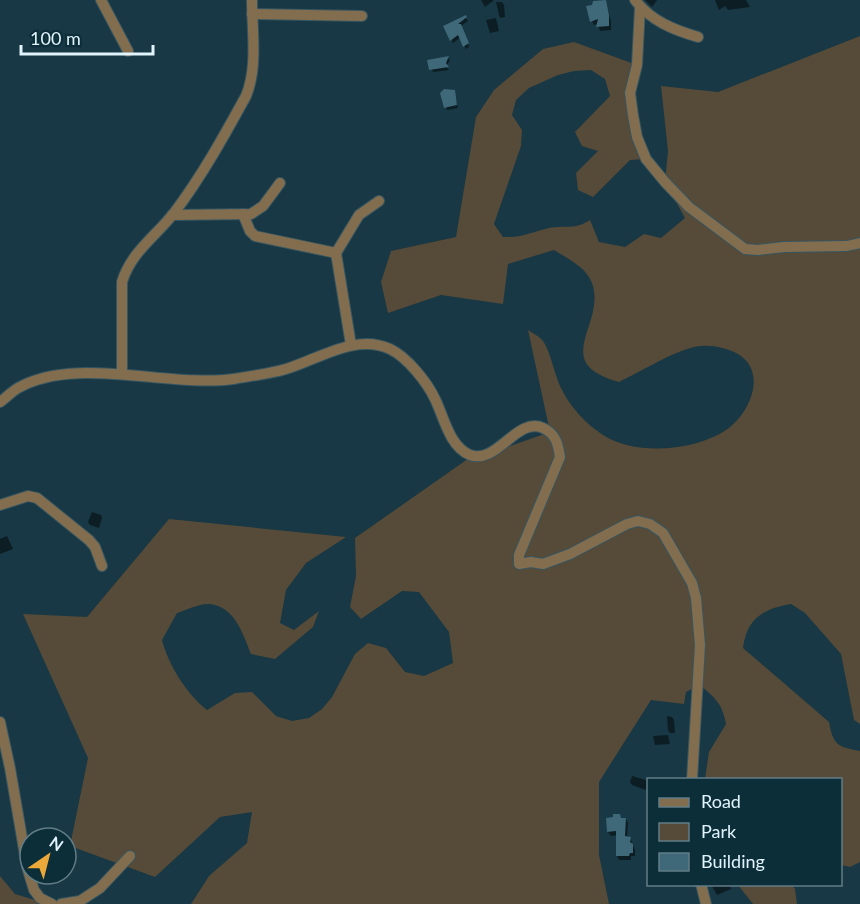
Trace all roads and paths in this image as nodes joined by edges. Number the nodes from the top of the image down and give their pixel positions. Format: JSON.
{"nodes":[{"id":1,"x":101,"y":0,"type":"edge"},
{"id":2,"x":252,"y":0,"type":"edge"},
{"id":3,"x":638,"y":3,"type":"edge"},
{"id":4,"x":252,"y":14,"type":"junction"},
{"id":5,"x":362,"y":16,"type":"dead end"},
{"id":6,"x":698,"y":37,"type":"dead end"},
{"id":7,"x":128,"y":51,"type":"dead end"},
{"id":8,"x":280,"y":183,"type":"dead end"},
{"id":9,"x":379,"y":201,"type":"dead end"},
{"id":10,"x":172,"y":214,"type":"junction"},
{"id":11,"x":243,"y":214,"type":"junction"},
{"id":12,"x":860,"y":243,"type":"edge"},
{"id":13,"x":336,"y":253,"type":"junction"},
{"id":14,"x":351,"y":345,"type":"junction"},
{"id":15,"x":122,"y":373,"type":"junction"},
{"id":16,"x":0,"y":402,"type":"edge"},
{"id":17,"x":0,"y":505,"type":"edge"},
{"id":18,"x":102,"y":566,"type":"dead end"},
{"id":19,"x":0,"y":722,"type":"edge"},
{"id":20,"x":692,"y":778,"type":"edge"},
{"id":21,"x":130,"y":856,"type":"dead end"},
{"id":22,"x":701,"y":886,"type":"edge"},
{"id":23,"x":52,"y":904,"type":"edge"},
{"id":24,"x":61,"y":904,"type":"edge"},
{"id":25,"x":706,"y":904,"type":"edge"}],
"edges":[{"from":1,"to":7,"type":"street"},
{"from":2,"to":4,"type":"street"},
{"from":3,"to":6,"type":"street"},
{"from":3,"to":12,"type":"street"},
{"from":4,"to":5,"type":"street"},
{"from":4,"to":10,"type":"street"},
{"from":8,"to":11,"type":"street"},
{"from":9,"to":13,"type":"street"},
{"from":10,"to":11,"type":"street"},
{"from":10,"to":15,"type":"street"},
{"from":11,"to":13,"type":"street"},
{"from":13,"to":14,"type":"street"},
{"from":14,"to":15,"type":"street"},
{"from":14,"to":20,"type":"street"},
{"from":15,"to":16,"type":"street"},
{"from":17,"to":18,"type":"street"},
{"from":19,"to":23,"type":"street"},
{"from":21,"to":24,"type":"street"},
{"from":22,"to":25,"type":"street"}]}
